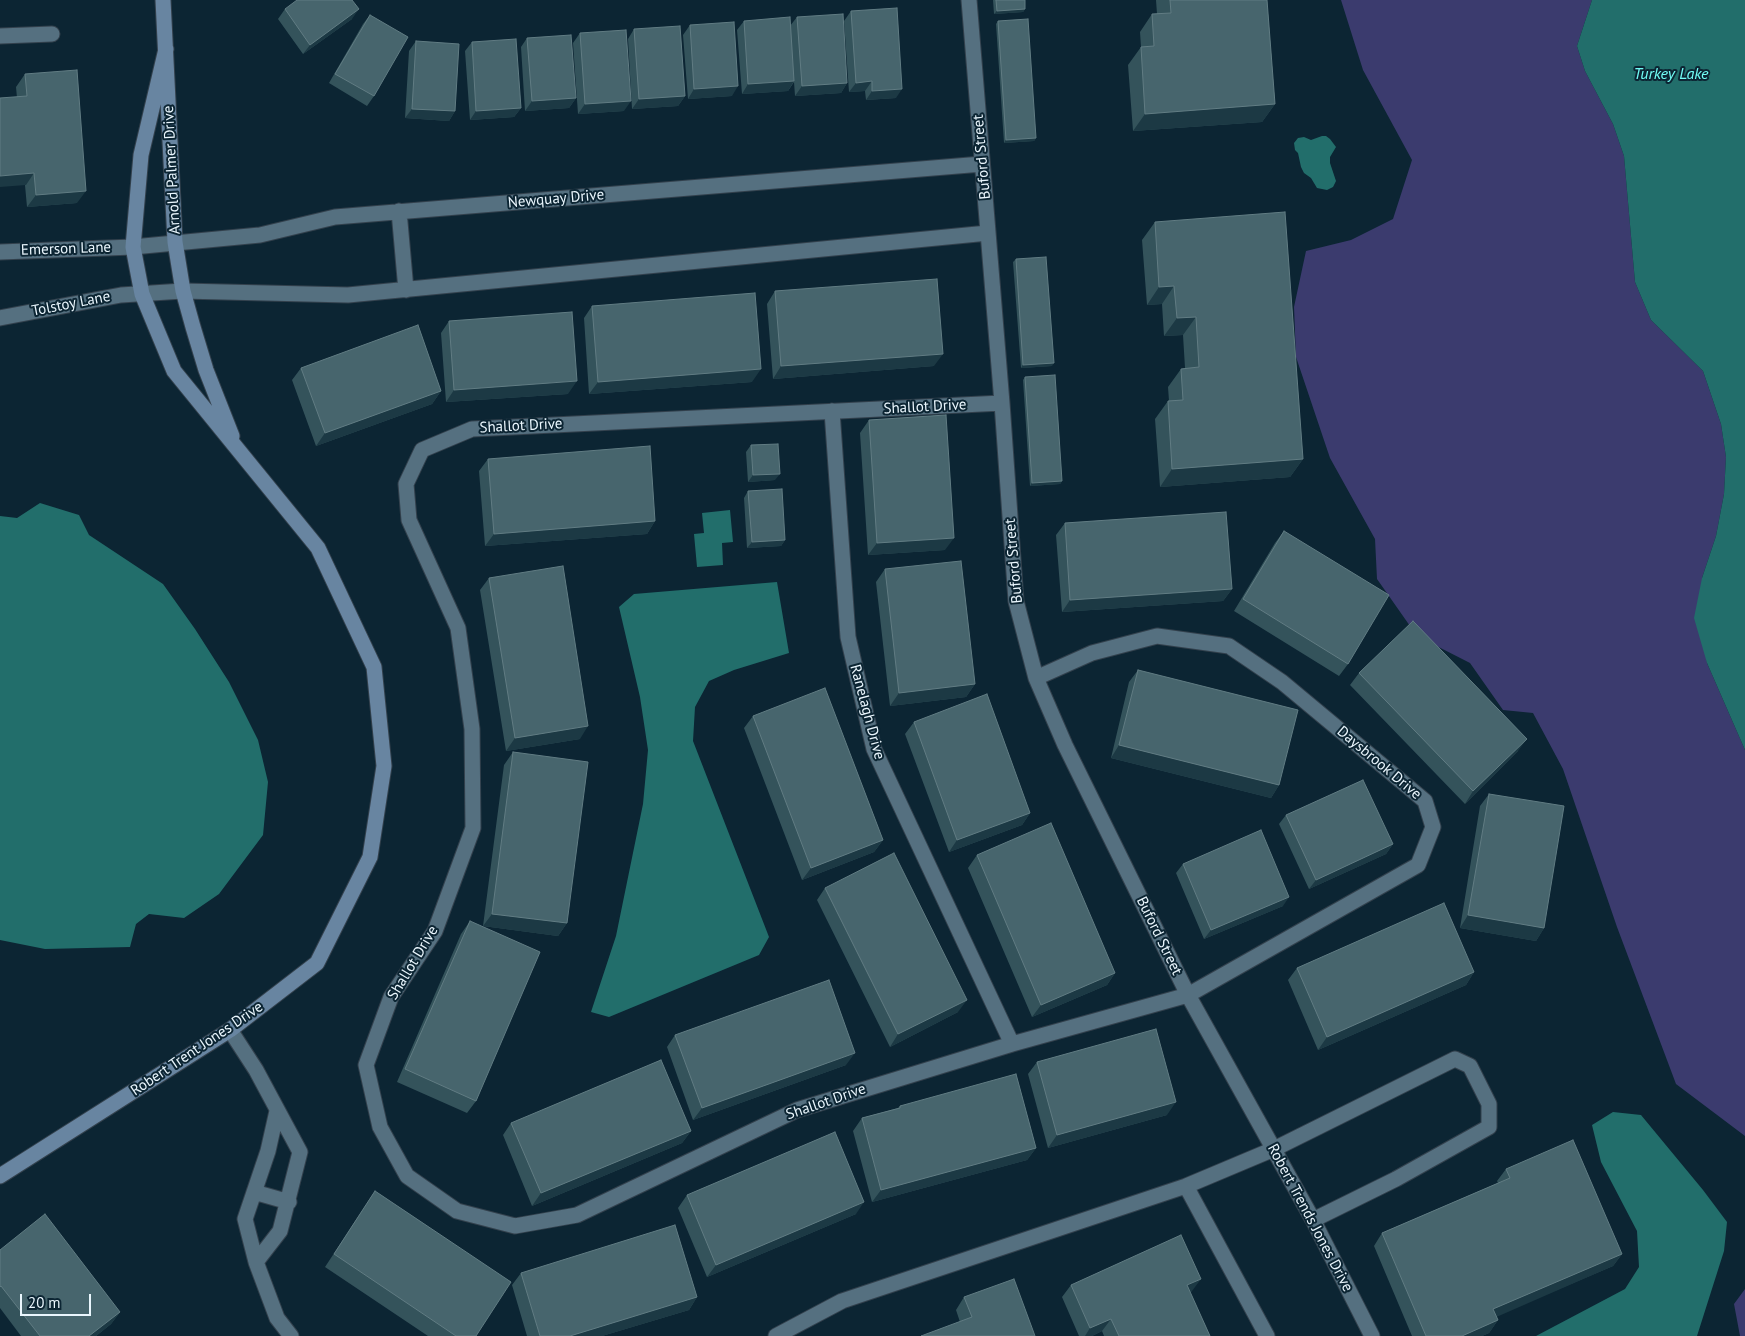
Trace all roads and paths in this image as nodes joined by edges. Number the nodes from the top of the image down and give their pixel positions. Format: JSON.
{"nodes":[{"id":1,"x":162,"y":0,"type":"edge"},
{"id":2,"x":969,"y":0,"type":"edge"},
{"id":3,"x":52,"y":34,"type":"dead end"},
{"id":4,"x":0,"y":36,"type":"edge"},
{"id":5,"x":166,"y":49,"type":"junction"},
{"id":6,"x":982,"y":164,"type":"junction"},
{"id":7,"x":399,"y":211,"type":"junction"},
{"id":8,"x":988,"y":233,"type":"junction"},
{"id":9,"x":175,"y":242,"type":"junction"},
{"id":10,"x":133,"y":247,"type":"junction"},
{"id":11,"x":0,"y":252,"type":"edge"},
{"id":12,"x":406,"y":290,"type":"junction"},
{"id":13,"x":183,"y":291,"type":"junction"},
{"id":14,"x":142,"y":294,"type":"junction"},
{"id":15,"x":0,"y":318,"type":"edge"},
{"id":16,"x":1002,"y":404,"type":"junction"},
{"id":17,"x":832,"y":412,"type":"junction"},
{"id":18,"x":238,"y":451,"type":"junction"},
{"id":19,"x":1036,"y":678,"type":"junction"},
{"id":20,"x":1188,"y":995,"type":"junction"},
{"id":21,"x":230,"y":1030,"type":"junction"},
{"id":22,"x":1012,"y":1044,"type":"junction"},
{"id":23,"x":1247,"y":1102,"type":"joint"},
{"id":24,"x":277,"y":1111,"type":"junction"},
{"id":25,"x":1274,"y":1149,"type":"junction"},
{"id":26,"x":0,"y":1176,"type":"edge"},
{"id":27,"x":1186,"y":1186,"type":"junction"},
{"id":28,"x":254,"y":1192,"type":"junction"},
{"id":29,"x":289,"y":1202,"type":"junction"},
{"id":30,"x":1313,"y":1220,"type":"junction"},
{"id":31,"x":256,"y":1262,"type":"junction"},
{"id":32,"x":291,"y":1336,"type":"edge"},
{"id":33,"x":776,"y":1336,"type":"edge"},
{"id":34,"x":1267,"y":1336,"type":"edge"},
{"id":35,"x":1372,"y":1336,"type":"edge"}],
"edges":[{"from":1,"to":5,"type":"street","name":"Arnold Palmer Drive"},
{"from":2,"to":6,"type":"street","name":"Buford Street"},
{"from":3,"to":4,"type":"street"},
{"from":5,"to":9,"type":"street","name":"Arnold Palmer Drive"},
{"from":5,"to":10,"type":"street","name":"Arnold Palmer Drive"},
{"from":6,"to":7,"type":"street","name":"Newquay Drive"},
{"from":6,"to":8,"type":"street","name":"Buford Street"},
{"from":7,"to":9,"type":"street","name":"Newquay Drive"},
{"from":7,"to":12,"type":"street"},
{"from":8,"to":12,"type":"street"},
{"from":8,"to":16,"type":"street","name":"Buford Street"},
{"from":9,"to":10,"type":"street","name":"Newquay Drive"},
{"from":9,"to":13,"type":"street","name":"Arnold Palmer Drive"},
{"from":10,"to":11,"type":"street","name":"Emerson Lane"},
{"from":10,"to":14,"type":"street","name":"Robert Trent Jones Drive"},
{"from":12,"to":13,"type":"street"},
{"from":13,"to":14,"type":"street"},
{"from":13,"to":18,"type":"street","name":"Robert Trent Jones Drive"},
{"from":14,"to":15,"type":"street","name":"Tolstoy Lane"},
{"from":14,"to":18,"type":"street","name":"Robert Trent Jones Drive"},
{"from":16,"to":17,"type":"street","name":"Shallot Drive"},
{"from":16,"to":19,"type":"street","name":"Buford Street"},
{"from":17,"to":22,"type":"street","name":"Ranelagh Drive"},
{"from":17,"to":22,"type":"street","name":"Shallot Drive"},
{"from":18,"to":21,"type":"street","name":"Robert Trent Jones Drive"},
{"from":19,"to":20,"type":"street","name":"Buford Street"},
{"from":19,"to":20,"type":"street","name":"Daysbrook Drive"},
{"from":20,"to":22,"type":"street","name":"Shallot Drive"},
{"from":20,"to":23,"type":"street","name":"Buford Street"},
{"from":21,"to":24,"type":"street"},
{"from":21,"to":26,"type":"street","name":"Robert Trent Jones Drive"},
{"from":23,"to":25,"type":"street","name":"Robert Trends Jones Drive"},
{"from":24,"to":28,"type":"street"},
{"from":24,"to":29,"type":"street"},
{"from":25,"to":27,"type":"street"},
{"from":25,"to":30,"type":"street","name":"Robert Trends Jones Drive"},
{"from":25,"to":30,"type":"street"},
{"from":27,"to":33,"type":"street"},
{"from":27,"to":34,"type":"street"},
{"from":28,"to":29,"type":"street"},
{"from":28,"to":31,"type":"street"},
{"from":29,"to":31,"type":"street"},
{"from":30,"to":35,"type":"street","name":"Robert Trends Jones Drive"},
{"from":31,"to":32,"type":"street"}]}
